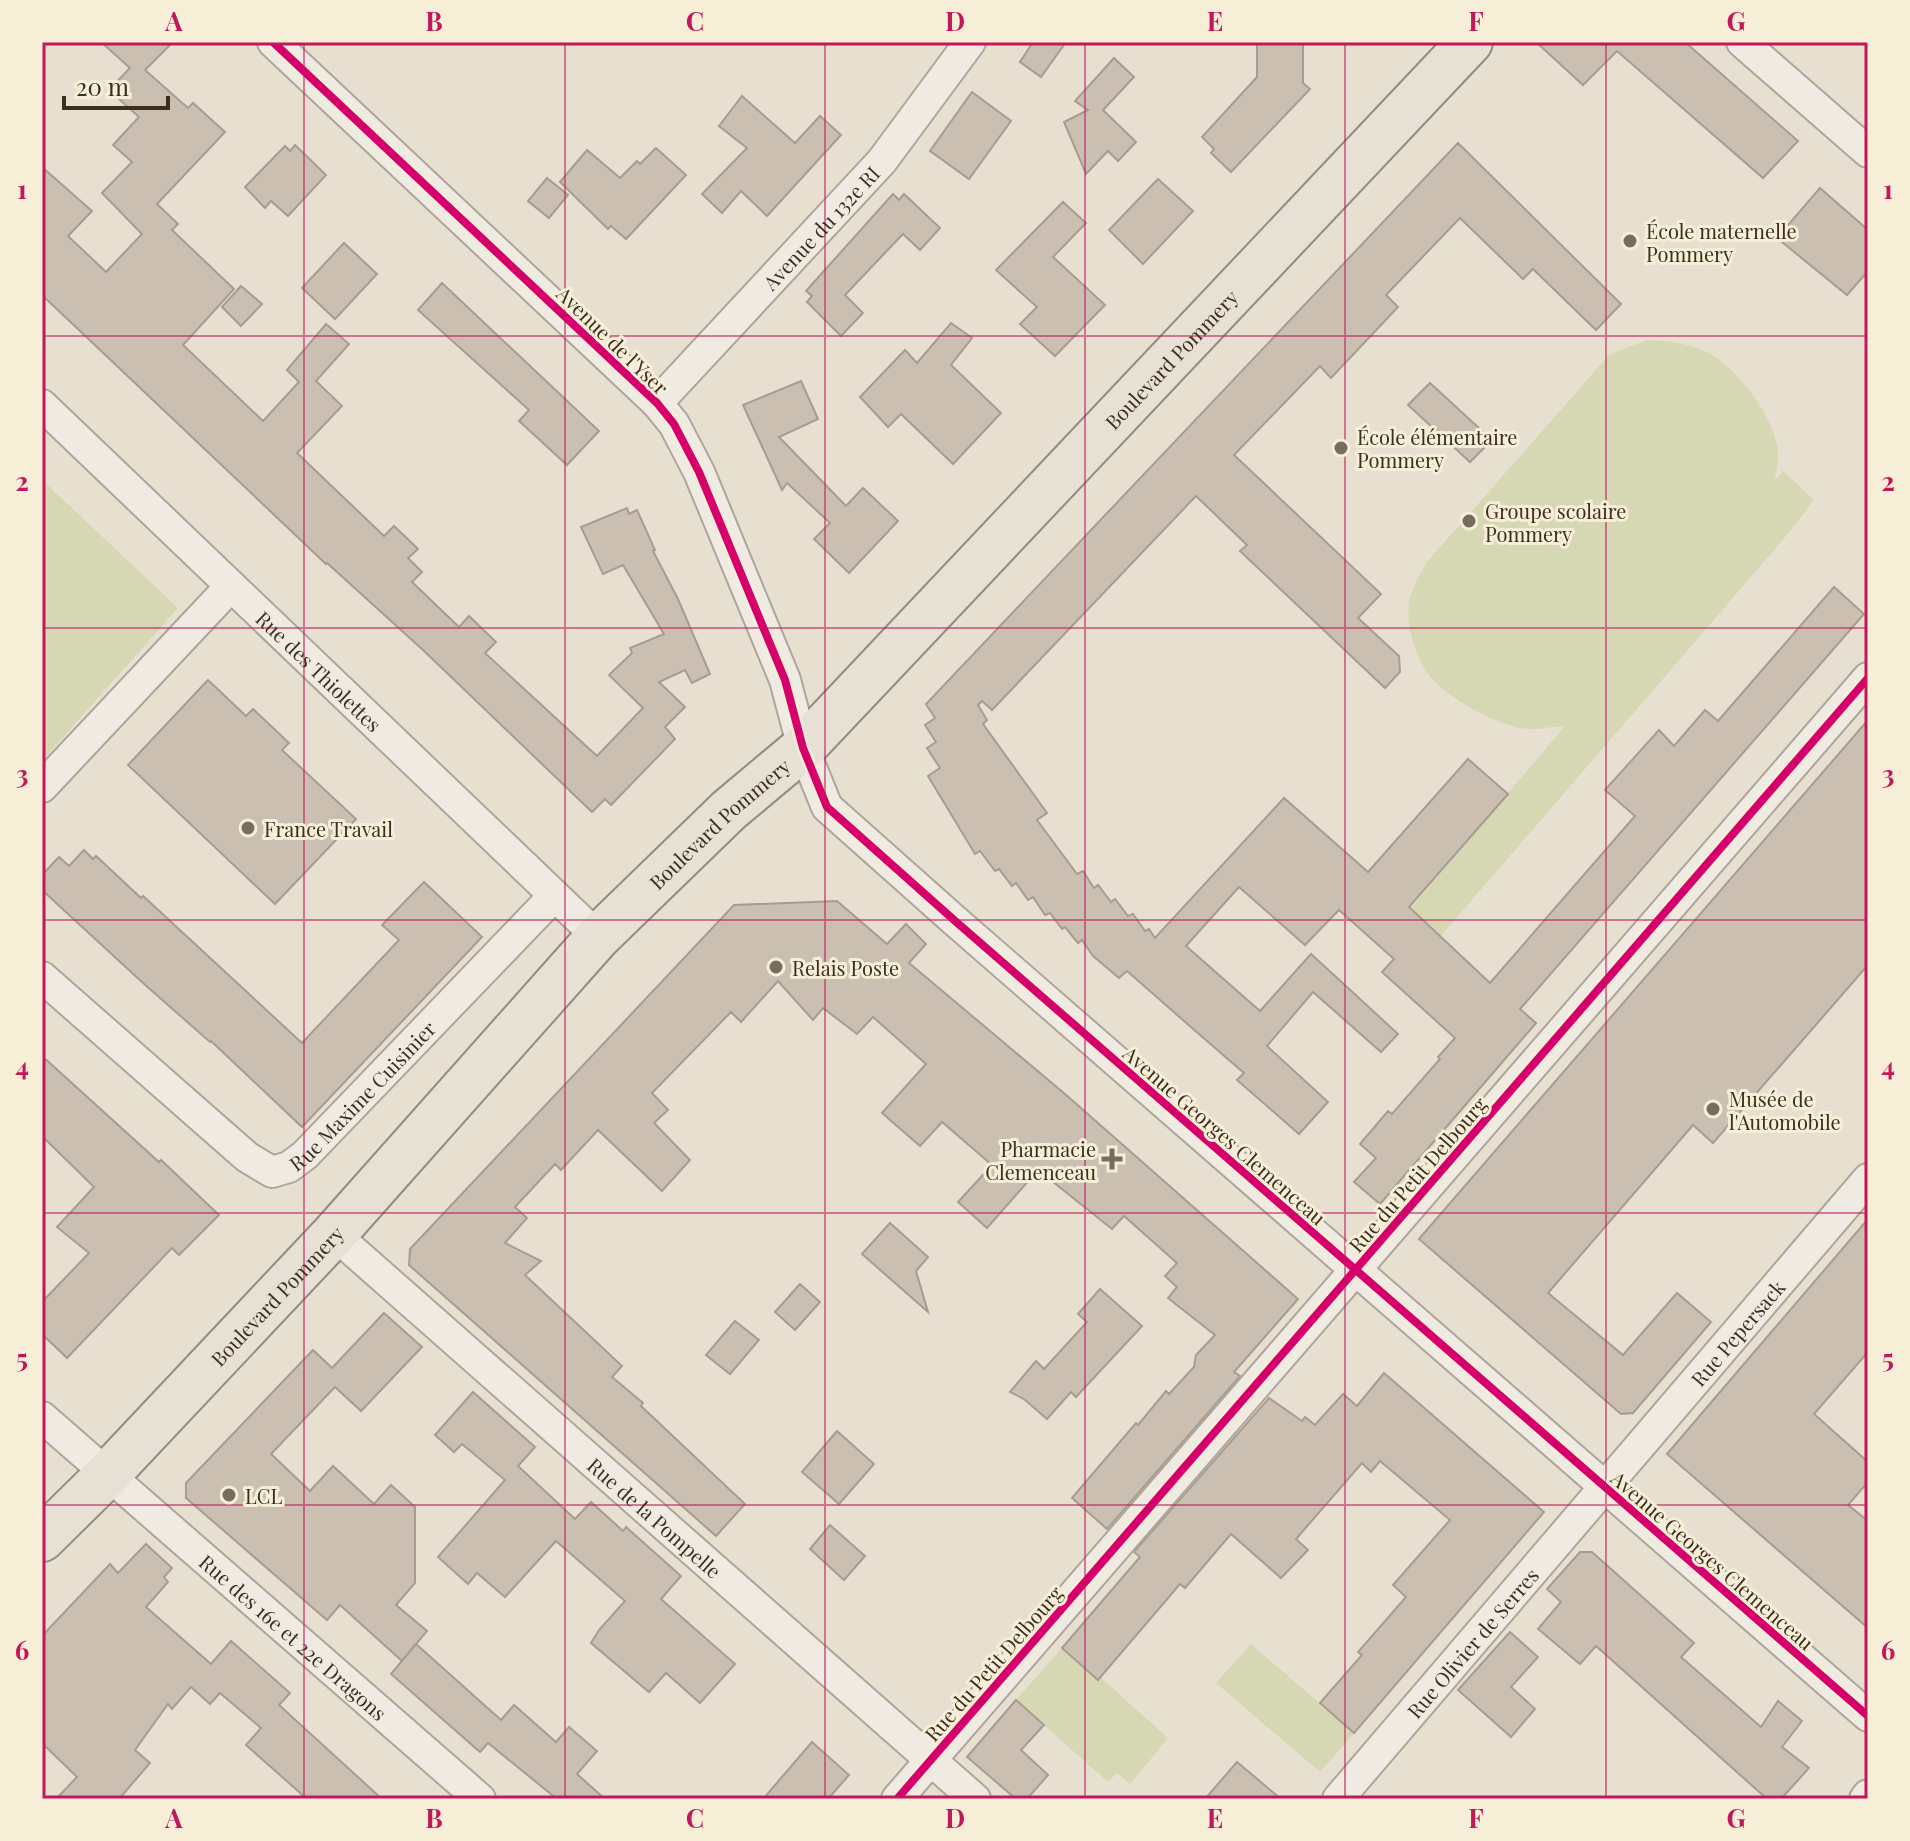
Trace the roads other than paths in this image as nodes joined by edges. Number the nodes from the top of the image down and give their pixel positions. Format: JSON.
{"nodes":[{"id":1,"x":273,"y":42,"type":"edge"},
{"id":2,"x":1742,"y":42,"type":"edge"},
{"id":3,"x":968,"y":43,"type":"edge"},
{"id":4,"x":1460,"y":46,"type":"edge"},
{"id":5,"x":1868,"y":152,"type":"edge"},
{"id":6,"x":657,"y":403,"type":"junction"},
{"id":7,"x":42,"y":405,"type":"edge"},
{"id":8,"x":231,"y":586,"type":"junction"},
{"id":9,"x":1868,"y":678,"type":"edge"},
{"id":10,"x":803,"y":748,"type":"junction"},
{"id":11,"x":42,"y":787,"type":"edge"},
{"id":12,"x":554,"y":896,"type":"junction"},
{"id":13,"x":598,"y":937,"type":"junction"},
{"id":14,"x":42,"y":977,"type":"edge"},
{"id":15,"x":1868,"y":1179,"type":"edge"},
{"id":16,"x":334,"y":1234,"type":"junction"},
{"id":17,"x":1355,"y":1270,"type":"junction"},
{"id":18,"x":44,"y":1418,"type":"edge"},
{"id":19,"x":108,"y":1474,"type":"junction"},
{"id":20,"x":1604,"y":1486,"type":"junction"},
{"id":21,"x":42,"y":1539,"type":"edge"},
{"id":22,"x":1868,"y":1716,"type":"edge"},
{"id":23,"x":931,"y":1760,"type":"junction"},
{"id":24,"x":480,"y":1799,"type":"edge"},
{"id":25,"x":897,"y":1799,"type":"edge"},
{"id":26,"x":975,"y":1799,"type":"edge"},
{"id":27,"x":1338,"y":1799,"type":"edge"}],
"edges":[{"from":1,"to":6,"type":"street","name":"Avenue de l'Yser"},
{"from":2,"to":5,"type":"street"},
{"from":3,"to":6,"type":"street","name":"Avenue du 132e RI"},
{"from":4,"to":10,"type":"main road","name":"Boulevard Pommery"},
{"from":6,"to":10,"type":"street","name":"Avenue de l'Yser"},
{"from":7,"to":8,"type":"street","name":"Rue des Thiolettes"},
{"from":8,"to":11,"type":"street"},
{"from":8,"to":12,"type":"street","name":"Rue des Thiolettes"},
{"from":9,"to":17,"type":"street","name":"Rue du Petit Delbourg"},
{"from":10,"to":13,"type":"main road","name":"Boulevard Pommery"},
{"from":10,"to":17,"type":"street","name":"Avenue Georges Clemenceau"},
{"from":12,"to":13,"type":"street","name":"Rue des Thiolettes"},
{"from":12,"to":14,"type":"street","name":"Rue Maxime Cuisinier"},
{"from":13,"to":16,"type":"main road","name":"Boulevard Pommery"},
{"from":15,"to":20,"type":"street","name":"Rue Pepersack"},
{"from":16,"to":19,"type":"main road","name":"Boulevard Pommery"},
{"from":16,"to":23,"type":"street","name":"Rue de la Pompelle"},
{"from":17,"to":20,"type":"street","name":"Avenue Georges Clemenceau"},
{"from":17,"to":23,"type":"street","name":"Rue du Petit Delbourg"},
{"from":18,"to":19,"type":"street","name":"Rue des 16e et 22e Dragons"},
{"from":19,"to":21,"type":"main road","name":"Boulevard Pommery"},
{"from":19,"to":24,"type":"street","name":"Rue des 16e et 22e Dragons"},
{"from":20,"to":22,"type":"street","name":"Avenue Georges Clemenceau"},
{"from":20,"to":27,"type":"street","name":"Rue Olivier de Serres"},
{"from":23,"to":25,"type":"street","name":"Rue du Petit Delbourg"},
{"from":23,"to":26,"type":"street","name":"Rue de la Pompelle"}]}
